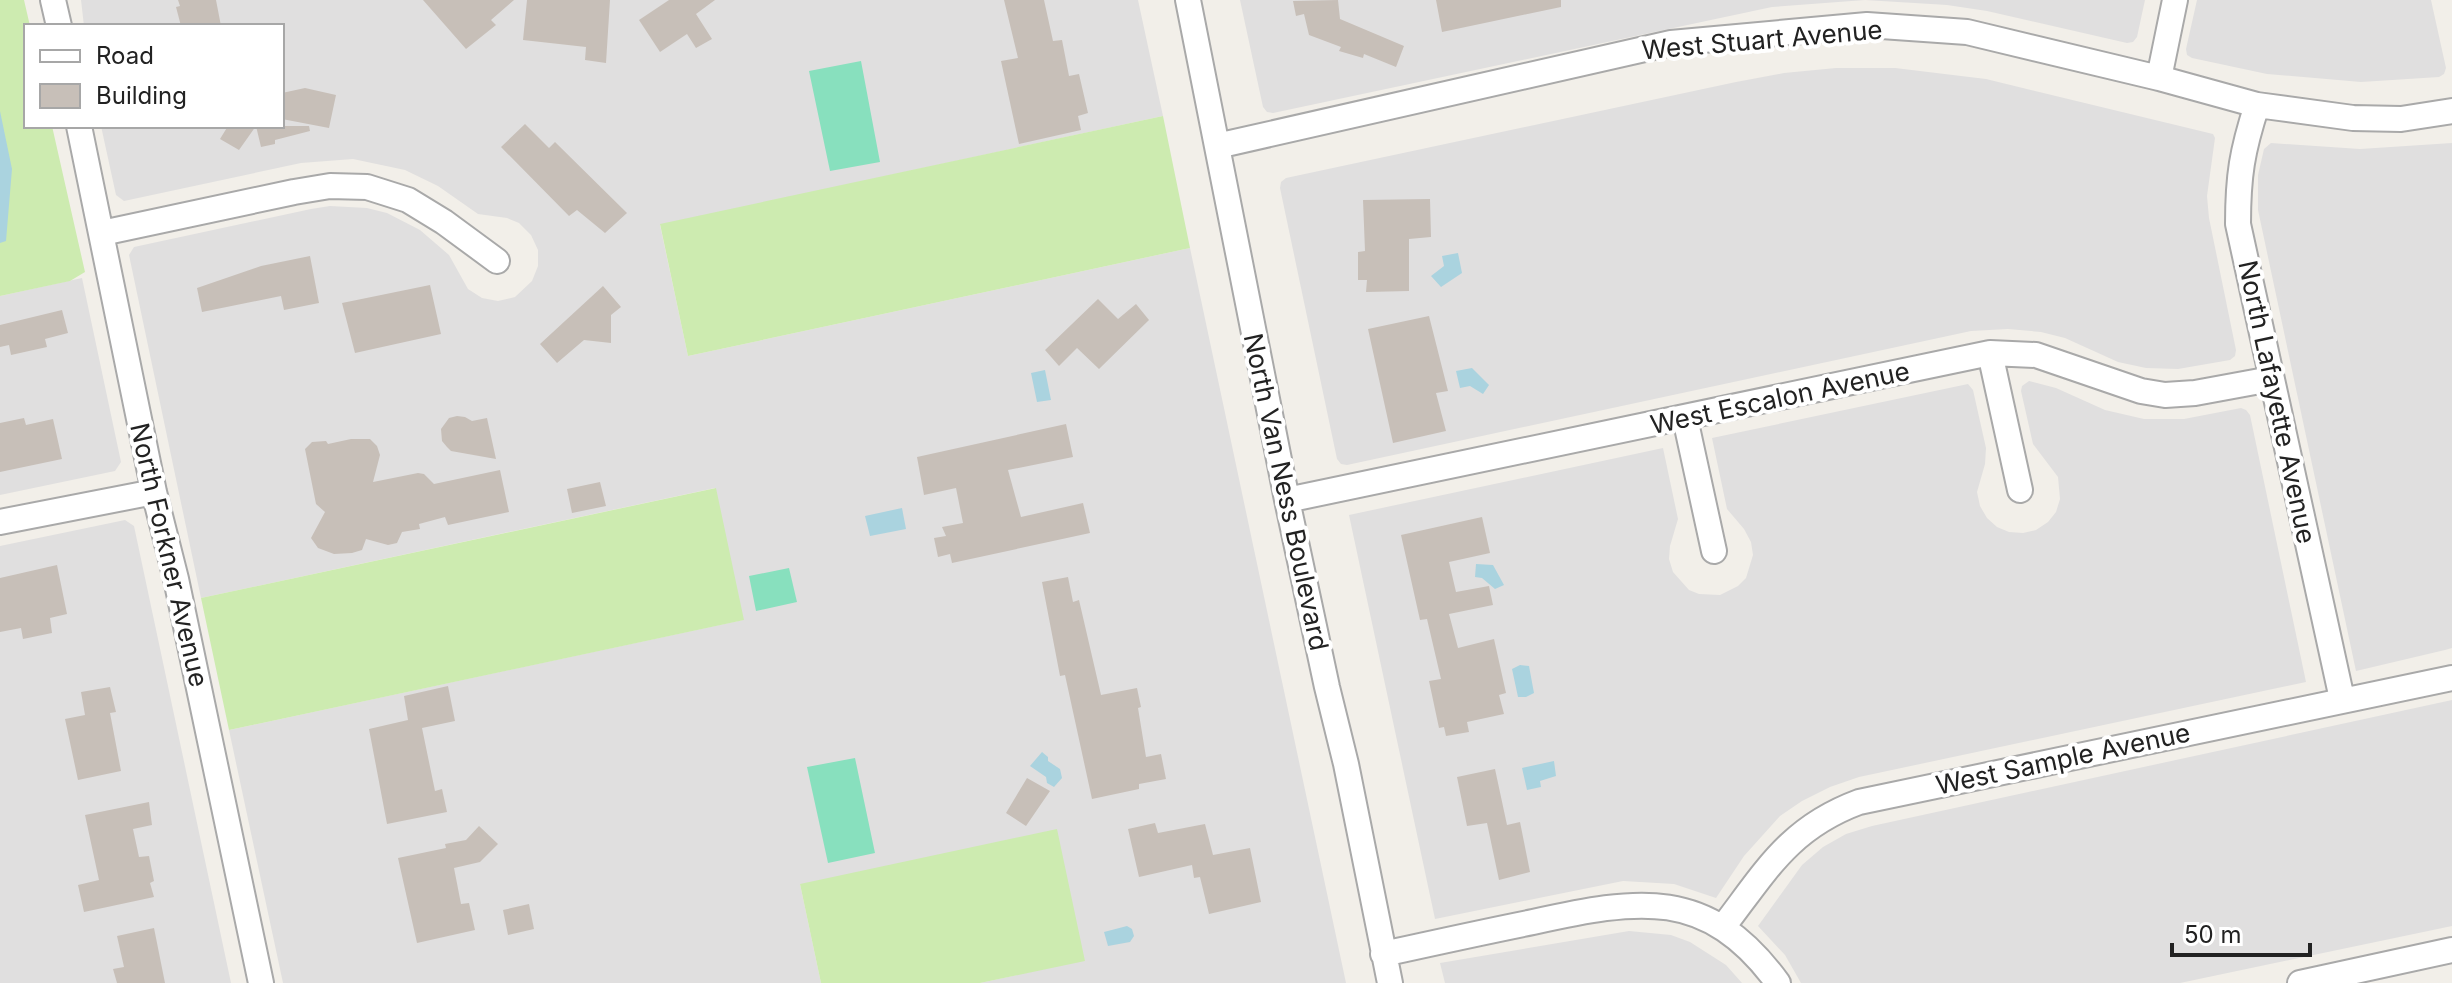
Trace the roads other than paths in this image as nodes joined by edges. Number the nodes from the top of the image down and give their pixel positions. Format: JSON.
{"nodes":[{"id":1,"x":53,"y":0,"type":"edge"},
{"id":2,"x":1188,"y":0,"type":"edge"},
{"id":3,"x":2175,"y":0,"type":"edge"},
{"id":4,"x":59,"y":24,"type":"edge"},
{"id":5,"x":2159,"y":78,"type":"junction"},
{"id":6,"x":2257,"y":105,"type":"junction"},
{"id":7,"x":2452,"y":111,"type":"edge"},
{"id":8,"x":79,"y":128,"type":"edge"},
{"id":9,"x":1217,"y":146,"type":"junction"},
{"id":10,"x":102,"y":233,"type":"junction"},
{"id":11,"x":497,"y":261,"type":"dead end"},
{"id":12,"x":1990,"y":353,"type":"junction"},
{"id":13,"x":2271,"y":379,"type":"junction"},
{"id":14,"x":1685,"y":418,"type":"junction"},
{"id":15,"x":2020,"y":490,"type":"dead end"},
{"id":16,"x":154,"y":492,"type":"junction"},
{"id":17,"x":1287,"y":500,"type":"junction"},
{"id":18,"x":0,"y":522,"type":"edge"},
{"id":19,"x":1714,"y":551,"type":"dead end"},
{"id":20,"x":2452,"y":678,"type":"edge"},
{"id":21,"x":2342,"y":699,"type":"junction"},
{"id":22,"x":1723,"y":927,"type":"junction"},
{"id":23,"x":2452,"y":950,"type":"edge"},
{"id":24,"x":1383,"y":954,"type":"junction"},
{"id":25,"x":261,"y":983,"type":"edge"},
{"id":26,"x":1390,"y":983,"type":"edge"},
{"id":27,"x":1778,"y":983,"type":"edge"},
{"id":28,"x":2300,"y":983,"type":"edge"}],
"edges":[{"from":1,"to":4,"type":"street"},
{"from":2,"to":9,"type":"street","name":"North Van Ness Boulevard"},
{"from":3,"to":5,"type":"street"},
{"from":5,"to":6,"type":"street","name":"West Stuart Avenue"},
{"from":5,"to":9,"type":"street","name":"West Stuart Avenue"},
{"from":6,"to":7,"type":"street","name":"West Stuart Avenue"},
{"from":6,"to":13,"type":"street","name":"North Lafayette Avenue"},
{"from":8,"to":10,"type":"street","name":"North Forkner Avenue"},
{"from":9,"to":17,"type":"street","name":"North Van Ness Boulevard"},
{"from":10,"to":11,"type":"street"},
{"from":10,"to":16,"type":"street","name":"North Forkner Avenue"},
{"from":12,"to":13,"type":"street","name":"West Escalon Avenue"},
{"from":12,"to":14,"type":"street","name":"West Escalon Avenue"},
{"from":12,"to":15,"type":"street"},
{"from":13,"to":21,"type":"street","name":"North Lafayette Avenue"},
{"from":14,"to":17,"type":"street","name":"West Escalon Avenue"},
{"from":14,"to":19,"type":"street"},
{"from":16,"to":18,"type":"street"},
{"from":16,"to":25,"type":"street","name":"North Forkner Avenue"},
{"from":17,"to":24,"type":"street","name":"North Van Ness Boulevard"},
{"from":20,"to":21,"type":"street","name":"West Sample Avenue"},
{"from":21,"to":22,"type":"street","name":"West Sample Avenue"},
{"from":22,"to":24,"type":"street"},
{"from":22,"to":27,"type":"street"},
{"from":23,"to":28,"type":"street"},
{"from":24,"to":26,"type":"street","name":"North Van Ness Boulevard"}]}
